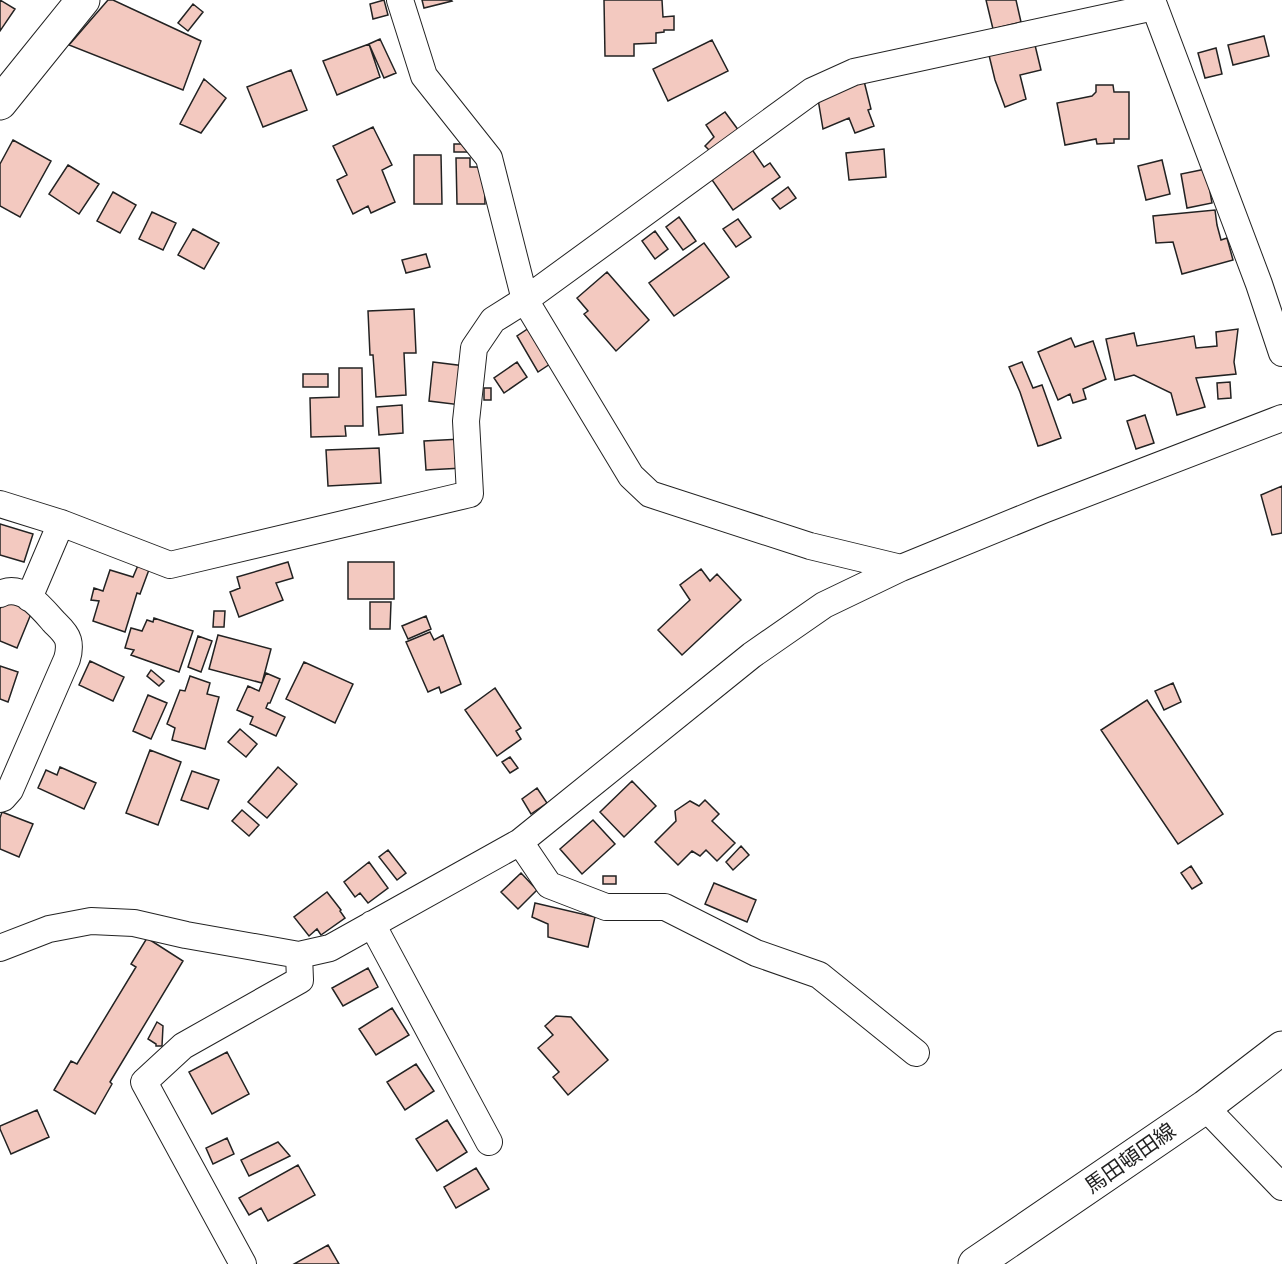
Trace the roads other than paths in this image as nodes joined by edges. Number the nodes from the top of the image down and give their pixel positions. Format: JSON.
{"nodes":[{"id":1,"x":83,"y":0,"type":"edge"},
{"id":2,"x":400,"y":0,"type":"edge"},
{"id":3,"x":1153,"y":4,"type":"edge"},
{"id":4,"x":0,"y":104,"type":"edge"},
{"id":5,"x":1270,"y":281,"type":"edge"},
{"id":6,"x":525,"y":300,"type":"junction"},
{"id":7,"x":1282,"y":353,"type":"edge"},
{"id":8,"x":1282,"y":418,"type":"edge"},
{"id":9,"x":0,"y":504,"type":"edge"},
{"id":10,"x":61,"y":523,"type":"junction"},
{"id":11,"x":901,"y":568,"type":"junction"},
{"id":12,"x":0,"y":594,"type":"edge"},
{"id":13,"x":29,"y":598,"type":"junction"},
{"id":14,"x":0,"y":799,"type":"edge"},
{"id":15,"x":520,"y":842,"type":"junction"},
{"id":16,"x":372,"y":924,"type":"junction"},
{"id":17,"x":0,"y":948,"type":"edge"},
{"id":18,"x":299,"y":955,"type":"junction"},
{"id":19,"x":1282,"y":1048,"type":"edge"},
{"id":20,"x":916,"y":1053,"type":"dead end"},
{"id":21,"x":1205,"y":1107,"type":"junction"},
{"id":22,"x":489,"y":1142,"type":"dead end"},
{"id":23,"x":1282,"y":1187,"type":"edge"},
{"id":24,"x":243,"y":1264,"type":"edge"},
{"id":25,"x":975,"y":1264,"type":"edge"}],
"edges":[{"from":1,"to":4,"type":"main road"},
{"from":2,"to":6,"type":"street"},
{"from":3,"to":5,"type":"street"},
{"from":3,"to":6,"type":"street"},
{"from":5,"to":7,"type":"street"},
{"from":6,"to":10,"type":"street"},
{"from":6,"to":11,"type":"street"},
{"from":8,"to":11,"type":"street"},
{"from":9,"to":10,"type":"street"},
{"from":10,"to":13,"type":"street"},
{"from":11,"to":15,"type":"street"},
{"from":12,"to":13,"type":"street"},
{"from":13,"to":14,"type":"street"},
{"from":15,"to":16,"type":"street"},
{"from":15,"to":20,"type":"street"},
{"from":16,"to":18,"type":"street"},
{"from":16,"to":22,"type":"street"},
{"from":17,"to":18,"type":"street"},
{"from":18,"to":24,"type":"street"},
{"from":19,"to":21,"type":"main road","name":"馬田頓田線"},
{"from":21,"to":23,"type":"street"},
{"from":21,"to":25,"type":"main road","name":"馬田頓田線"}]}
